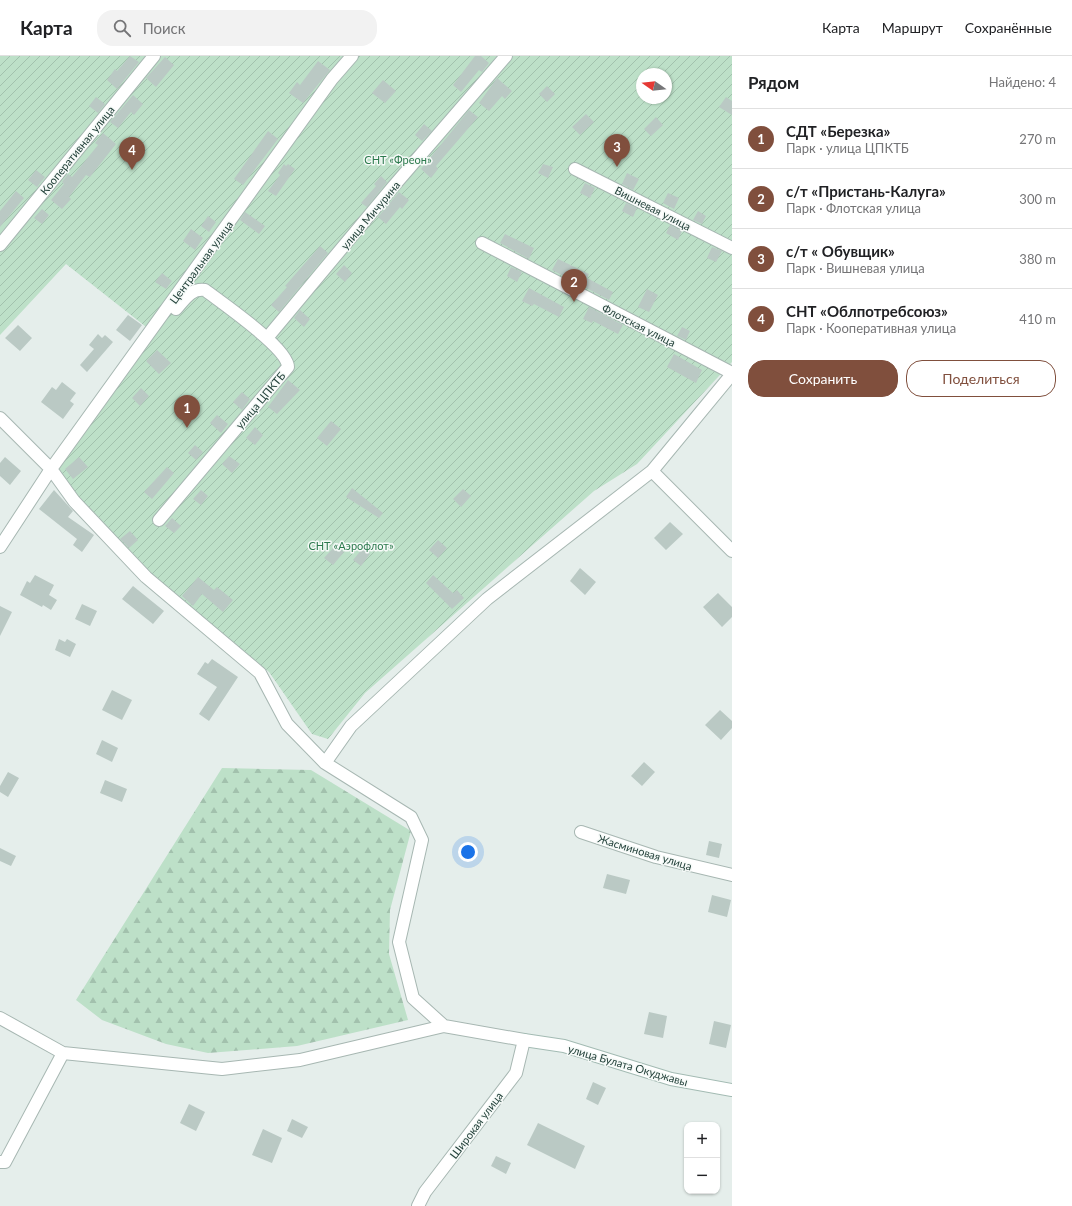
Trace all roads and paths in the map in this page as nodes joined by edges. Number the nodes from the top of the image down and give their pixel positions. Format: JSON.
{"nodes":[{"id":1,"x":154,"y":56,"type":"edge"},
{"id":2,"x":352,"y":56,"type":"edge"},
{"id":3,"x":506,"y":56,"type":"edge"},
{"id":4,"x":575,"y":169,"type":"dead end"},
{"id":5,"x":482,"y":243,"type":"dead end"},
{"id":6,"x":0,"y":245,"type":"edge"},
{"id":7,"x":732,"y":248,"type":"edge"},
{"id":8,"x":152,"y":330,"type":"junction"},
{"id":9,"x":267,"y":338,"type":"junction"},
{"id":10,"x":732,"y":374,"type":"edge"},
{"id":11,"x":0,"y":418,"type":"edge"},
{"id":12,"x":51,"y":469,"type":"junction"},
{"id":13,"x":652,"y":471,"type":"junction"},
{"id":14,"x":159,"y":520,"type":"dead end"},
{"id":15,"x":0,"y":548,"type":"edge"},
{"id":16,"x":732,"y":551,"type":"edge"},
{"id":17,"x":325,"y":762,"type":"junction"},
{"id":18,"x":581,"y":832,"type":"dead end"},
{"id":19,"x":732,"y":875,"type":"edge"},
{"id":20,"x":0,"y":1018,"type":"edge"},
{"id":21,"x":444,"y":1026,"type":"junction"},
{"id":22,"x":524,"y":1040,"type":"junction"},
{"id":23,"x":63,"y":1053,"type":"junction"},
{"id":24,"x":732,"y":1090,"type":"edge"},
{"id":25,"x":0,"y":1162,"type":"edge"},
{"id":26,"x":418,"y":1206,"type":"edge"}],
"edges":[{"from":1,"to":6,"type":"street","name":"Кооперативная улица"},
{"from":2,"to":8,"type":"street","name":"Центральная улица"},
{"from":3,"to":9,"type":"street","name":"улица Мичурина"},
{"from":4,"to":7,"type":"street","name":"Вишневая улица"},
{"from":5,"to":10,"type":"street","name":"Флотская улица"},
{"from":8,"to":9,"type":"street","name":"улица ЦПКТБ"},
{"from":8,"to":12,"type":"street","name":"Центральная улица"},
{"from":9,"to":14,"type":"street","name":"улица ЦПКТБ"},
{"from":10,"to":13,"type":"street"},
{"from":11,"to":12,"type":"street"},
{"from":12,"to":15,"type":"street","name":"Центральная улица"},
{"from":12,"to":17,"type":"street"},
{"from":13,"to":16,"type":"street"},
{"from":13,"to":17,"type":"street"},
{"from":17,"to":21,"type":"street"},
{"from":18,"to":19,"type":"street","name":"Жасминовая улица"},
{"from":20,"to":23,"type":"street"},
{"from":21,"to":22,"type":"street","name":"улица Булата Окуджавы"},
{"from":21,"to":23,"type":"street"},
{"from":22,"to":24,"type":"street","name":"улица Булата Окуджавы"},
{"from":22,"to":26,"type":"street","name":"Широкая улица"},
{"from":23,"to":25,"type":"street"}]}
